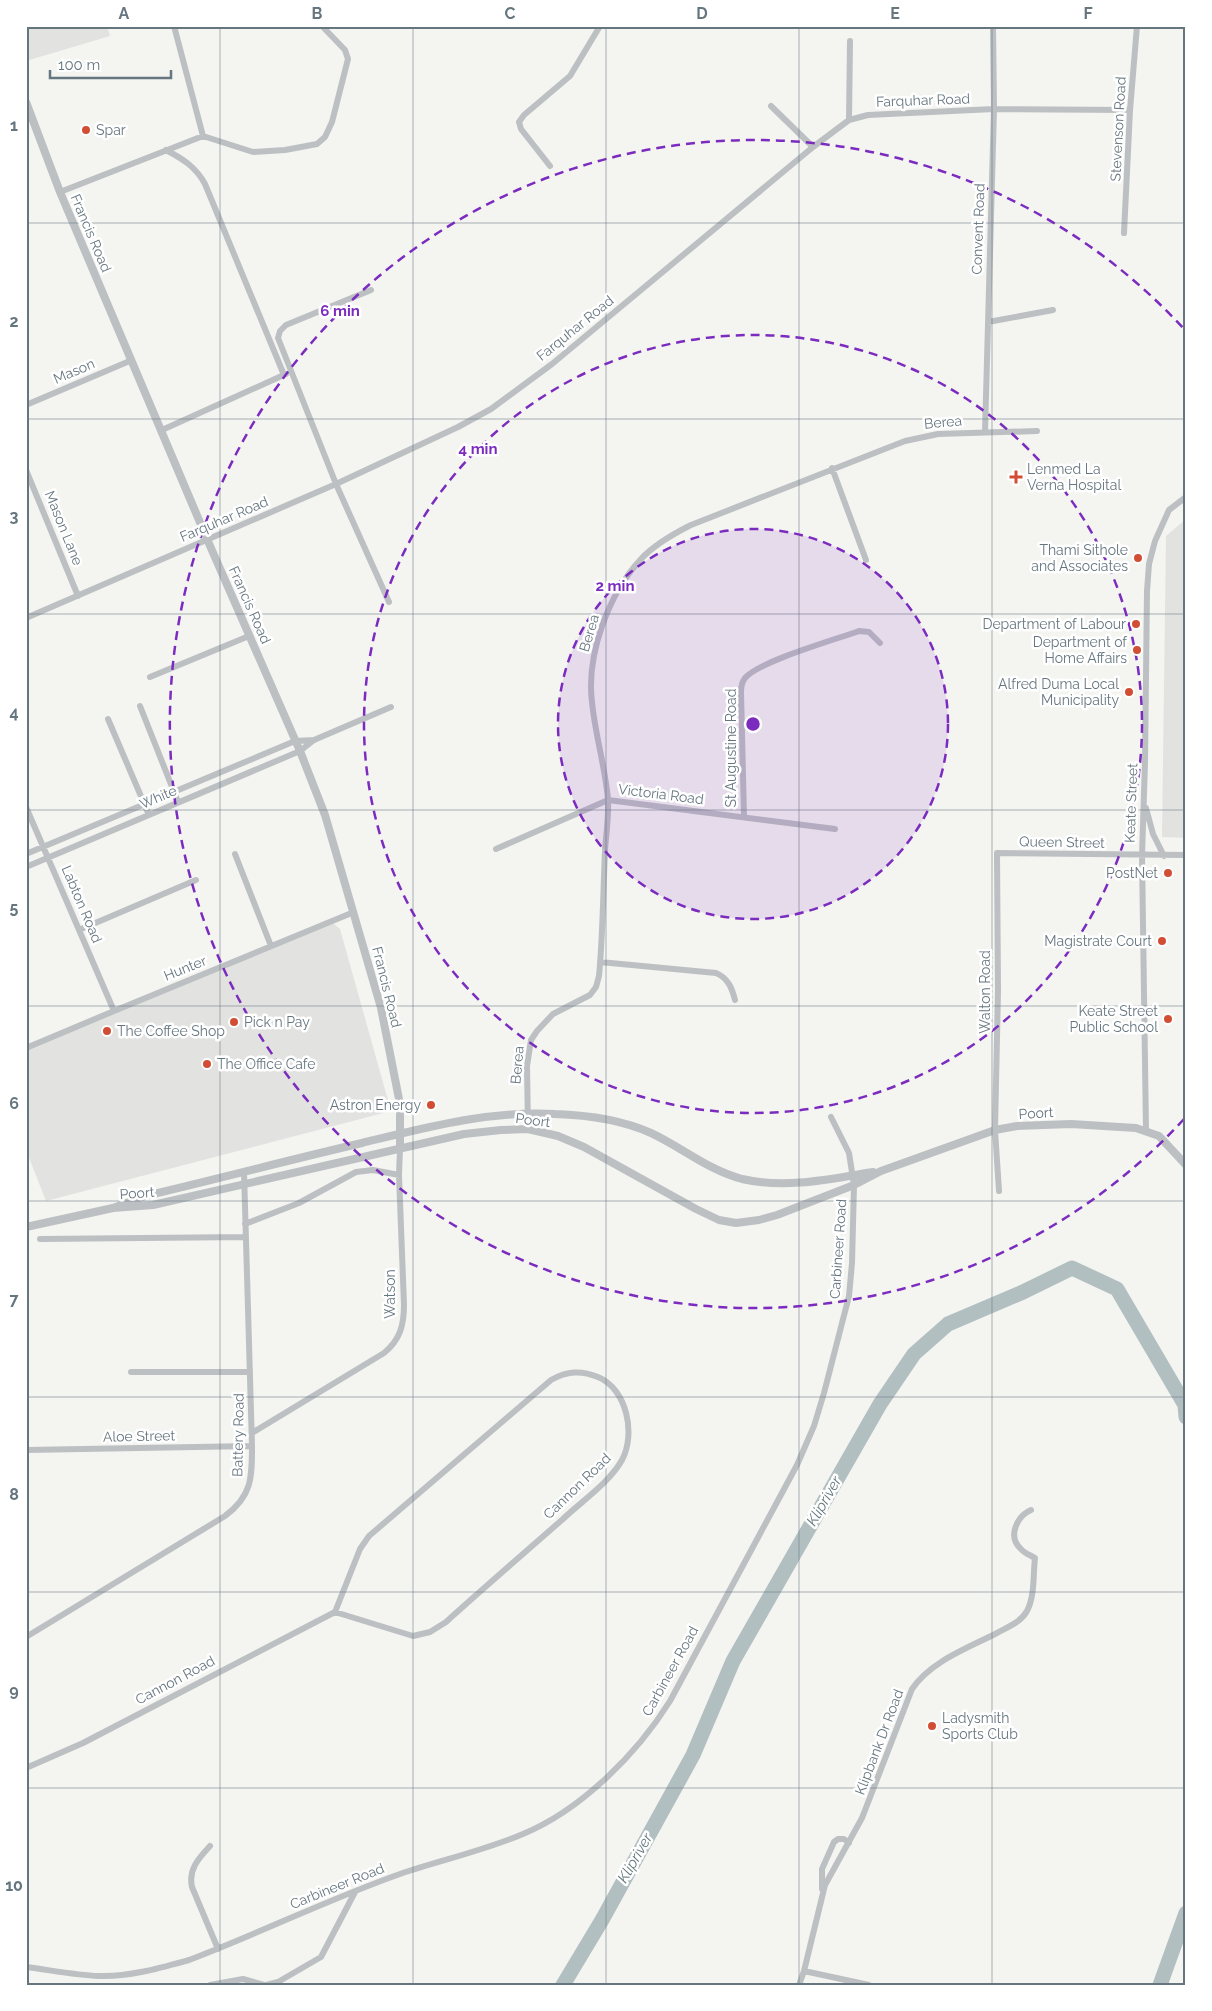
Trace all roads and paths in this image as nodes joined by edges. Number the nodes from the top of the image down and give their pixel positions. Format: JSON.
{"nodes":[{"id":1,"x":174,"y":26,"type":"edge"},
{"id":2,"x":322,"y":26,"type":"edge"},
{"id":3,"x":600,"y":26,"type":"edge"},
{"id":4,"x":993,"y":26,"type":"edge"},
{"id":5,"x":1137,"y":26,"type":"edge"},
{"id":6,"x":850,"y":41,"type":"dead end"},
{"id":7,"x":26,"y":102,"type":"edge"},
{"id":8,"x":771,"y":106,"type":"dead end"},
{"id":9,"x":994,"y":110,"type":"junction"},
{"id":10,"x":1130,"y":110,"type":"junction"},
{"id":11,"x":849,"y":120,"type":"junction"},
{"id":12,"x":203,"y":136,"type":"junction"},
{"id":13,"x":813,"y":147,"type":"junction"},
{"id":14,"x":166,"y":150,"type":"junction"},
{"id":15,"x":550,"y":166,"type":"dead end"},
{"id":16,"x":60,"y":192,"type":"junction"},
{"id":17,"x":1124,"y":233,"type":"dead end"},
{"id":18,"x":371,"y":290,"type":"dead end"},
{"id":19,"x":1053,"y":310,"type":"dead end"},
{"id":20,"x":988,"y":322,"type":"junction"},
{"id":21,"x":132,"y":360,"type":"junction"},
{"id":22,"x":287,"y":374,"type":"junction"},
{"id":23,"x":26,"y":405,"type":"edge"},
{"id":24,"x":162,"y":430,"type":"junction"},
{"id":25,"x":1037,"y":431,"type":"dead end"},
{"id":26,"x":985,"y":432,"type":"junction"},
{"id":27,"x":832,"y":468,"type":"junction"},
{"id":28,"x":26,"y":470,"type":"edge"},
{"id":29,"x":336,"y":484,"type":"junction"},
{"id":30,"x":1186,"y":497,"type":"edge"},
{"id":31,"x":207,"y":540,"type":"junction"},
{"id":32,"x":866,"y":560,"type":"dead end"},
{"id":33,"x":78,"y":596,"type":"junction"},
{"id":34,"x":389,"y":602,"type":"dead end"},
{"id":35,"x":26,"y":618,"type":"edge"},
{"id":36,"x":249,"y":636,"type":"junction"},
{"id":37,"x":880,"y":643,"type":"dead end"},
{"id":38,"x":150,"y":677,"type":"dead end"},
{"id":39,"x":140,"y":706,"type":"dead end"},
{"id":40,"x":391,"y":707,"type":"dead end"},
{"id":41,"x":108,"y":719,"type":"dead end"},
{"id":42,"x":314,"y":740,"type":"junction"},
{"id":43,"x":295,"y":741,"type":"junction"},
{"id":44,"x":300,"y":751,"type":"junction"},
{"id":45,"x":174,"y":792,"type":"junction"},
{"id":46,"x":1144,"y":799,"type":"junction"},
{"id":47,"x":608,"y":800,"type":"junction"},
{"id":48,"x":178,"y":802,"type":"junction"},
{"id":49,"x":144,"y":804,"type":"junction"},
{"id":50,"x":26,"y":807,"type":"edge"},
{"id":51,"x":149,"y":815,"type":"junction"},
{"id":52,"x":744,"y":817,"type":"junction"},
{"id":53,"x":835,"y":829,"type":"dead end"},
{"id":54,"x":44,"y":847,"type":"junction"},
{"id":55,"x":496,"y":849,"type":"dead end"},
{"id":56,"x":997,"y":853,"type":"joint"},
{"id":57,"x":26,"y":854,"type":"edge"},
{"id":58,"x":235,"y":854,"type":"dead end"},
{"id":59,"x":1186,"y":855,"type":"edge"},
{"id":60,"x":1142,"y":856,"type":"junction"},
{"id":61,"x":1164,"y":856,"type":"junction"},
{"id":62,"x":48,"y":857,"type":"junction"},
{"id":63,"x":26,"y":867,"type":"edge"},
{"id":64,"x":196,"y":880,"type":"dead end"},
{"id":65,"x":354,"y":912,"type":"junction"},
{"id":66,"x":79,"y":930,"type":"junction"},
{"id":67,"x":271,"y":946,"type":"junction"},
{"id":68,"x":600,"y":962,"type":"junction"},
{"id":69,"x":735,"y":1000,"type":"dead end"},
{"id":70,"x":114,"y":1010,"type":"junction"},
{"id":71,"x":26,"y":1048,"type":"edge"},
{"id":72,"x":528,"y":1113,"type":"junction"},
{"id":73,"x":832,"y":1117,"type":"dead end"},
{"id":74,"x":528,"y":1129,"type":"junction"},
{"id":75,"x":995,"y":1130,"type":"junction"},
{"id":76,"x":1146,"y":1130,"type":"junction"},
{"id":77,"x":401,"y":1134,"type":"junction"},
{"id":78,"x":400,"y":1148,"type":"junction"},
{"id":79,"x":1186,"y":1165,"type":"edge"},
{"id":80,"x":881,"y":1171,"type":"junction"},
{"id":81,"x":244,"y":1172,"type":"junction"},
{"id":82,"x":399,"y":1175,"type":"junction"},
{"id":83,"x":854,"y":1175,"type":"junction"},
{"id":84,"x":854,"y":1185,"type":"junction"},
{"id":85,"x":244,"y":1186,"type":"junction"},
{"id":86,"x":1000,"y":1191,"type":"dead end"},
{"id":87,"x":113,"y":1208,"type":"junction"},
{"id":88,"x":245,"y":1224,"type":"junction"},
{"id":89,"x":26,"y":1227,"type":"edge"},
{"id":90,"x":246,"y":1237,"type":"junction"},
{"id":91,"x":40,"y":1239,"type":"dead end"},
{"id":92,"x":130,"y":1372,"type":"dead end"},
{"id":93,"x":250,"y":1372,"type":"junction"},
{"id":94,"x":252,"y":1433,"type":"junction"},
{"id":95,"x":252,"y":1446,"type":"junction"},
{"id":96,"x":26,"y":1450,"type":"edge"},
{"id":97,"x":1031,"y":1510,"type":"dead end"},
{"id":98,"x":335,"y":1612,"type":"junction"},
{"id":99,"x":26,"y":1637,"type":"edge"},
{"id":100,"x":26,"y":1768,"type":"edge"},
{"id":101,"x":849,"y":1843,"type":"junction"},
{"id":102,"x":210,"y":1846,"type":"dead end"},
{"id":103,"x":355,"y":1892,"type":"junction"},
{"id":104,"x":822,"y":1893,"type":"junction"},
{"id":105,"x":218,"y":1949,"type":"junction"},
{"id":106,"x":26,"y":1967,"type":"edge"},
{"id":107,"x":804,"y":1971,"type":"junction"},
{"id":108,"x":227,"y":1983,"type":"edge"},
{"id":109,"x":210,"y":1985,"type":"edge"},
{"id":110,"x":265,"y":1985,"type":"edge"},
{"id":111,"x":799,"y":1985,"type":"edge"},
{"id":112,"x":869,"y":1985,"type":"edge"}],
"edges":[{"from":1,"to":12,"type":"street"},
{"from":2,"to":12,"type":"street"},
{"from":3,"to":15,"type":"street"},
{"from":4,"to":9,"type":"street","name":"Convent Road"},
{"from":5,"to":10,"type":"street","name":"Stevenson Road"},
{"from":6,"to":11,"type":"street"},
{"from":7,"to":16,"type":"street","name":"Francis Road"},
{"from":8,"to":13,"type":"street"},
{"from":9,"to":10,"type":"street","name":"Farquhar Road"},
{"from":9,"to":11,"type":"street","name":"Farquhar Road"},
{"from":9,"to":20,"type":"street","name":"Convent Road"},
{"from":10,"to":17,"type":"street","name":"Stevenson Road"},
{"from":11,"to":13,"type":"street","name":"Farquhar Road"},
{"from":12,"to":14,"type":"street"},
{"from":13,"to":29,"type":"street","name":"Farquhar Road"},
{"from":14,"to":16,"type":"street"},
{"from":14,"to":22,"type":"street"},
{"from":16,"to":21,"type":"street","name":"Francis Road"},
{"from":18,"to":22,"type":"street"},
{"from":19,"to":20,"type":"street"},
{"from":20,"to":26,"type":"street","name":"Convent Road"},
{"from":21,"to":23,"type":"street","name":"Mason"},
{"from":21,"to":24,"type":"street","name":"Francis Road"},
{"from":22,"to":24,"type":"street"},
{"from":22,"to":29,"type":"street"},
{"from":24,"to":31,"type":"street","name":"Francis Road"},
{"from":25,"to":26,"type":"street","name":"Berea"},
{"from":26,"to":27,"type":"street","name":"Berea"},
{"from":27,"to":32,"type":"street"},
{"from":27,"to":47,"type":"street","name":"Berea"},
{"from":28,"to":33,"type":"street","name":"Mason Lane"},
{"from":29,"to":31,"type":"street","name":"Farquhar Road"},
{"from":29,"to":34,"type":"street"},
{"from":30,"to":46,"type":"street","name":"Keate Street"},
{"from":31,"to":33,"type":"street","name":"Farquhar Road"},
{"from":31,"to":36,"type":"street","name":"Francis Road"},
{"from":33,"to":35,"type":"street","name":"Farquhar Road"},
{"from":36,"to":38,"type":"street"},
{"from":36,"to":43,"type":"street","name":"Francis Road"},
{"from":37,"to":52,"type":"street","name":"St Augustine Road"},
{"from":39,"to":45,"type":"street"},
{"from":40,"to":42,"type":"street"},
{"from":41,"to":49,"type":"street"},
{"from":42,"to":43,"type":"street","name":"White"},
{"from":42,"to":44,"type":"street","name":"White"},
{"from":43,"to":44,"type":"street","name":"Francis Road"},
{"from":43,"to":45,"type":"street","name":"White"},
{"from":44,"to":48,"type":"street","name":"White"},
{"from":44,"to":65,"type":"street","name":"Francis Road"},
{"from":45,"to":48,"type":"street"},
{"from":45,"to":49,"type":"street","name":"White"},
{"from":46,"to":60,"type":"street","name":"Keate Street"},
{"from":46,"to":61,"type":"street"},
{"from":47,"to":52,"type":"street","name":"Victoria Road"},
{"from":47,"to":55,"type":"street","name":"Victoria Road"},
{"from":47,"to":68,"type":"street","name":"Berea"},
{"from":48,"to":51,"type":"street","name":"White"},
{"from":49,"to":51,"type":"street"},
{"from":49,"to":54,"type":"street","name":"White"},
{"from":50,"to":54,"type":"street","name":"Labton Road"},
{"from":51,"to":62,"type":"street","name":"White"},
{"from":52,"to":53,"type":"street","name":"Victoria Road"},
{"from":54,"to":57,"type":"street","name":"White"},
{"from":54,"to":62,"type":"street","name":"Labton Road"},
{"from":56,"to":60,"type":"street","name":"Queen Street"},
{"from":56,"to":75,"type":"street","name":"Walton Road"},
{"from":58,"to":67,"type":"street"},
{"from":59,"to":61,"type":"street","name":"Queen Street"},
{"from":60,"to":61,"type":"street","name":"Queen Street"},
{"from":60,"to":76,"type":"street","name":"Keate Street"},
{"from":62,"to":63,"type":"street","name":"White"},
{"from":62,"to":66,"type":"street","name":"Labton Road"},
{"from":64,"to":66,"type":"street"},
{"from":65,"to":67,"type":"street","name":"Hunter"},
{"from":65,"to":77,"type":"street","name":"Francis Road"},
{"from":66,"to":70,"type":"street","name":"Labton Road"},
{"from":67,"to":70,"type":"street","name":"Hunter"},
{"from":68,"to":69,"type":"street"},
{"from":68,"to":72,"type":"street","name":"Berea"},
{"from":70,"to":71,"type":"street","name":"Hunter"},
{"from":72,"to":74,"type":"street","name":"Berea"},
{"from":72,"to":77,"type":"street","name":"Poort"},
{"from":72,"to":83,"type":"street","name":"Poort"},
{"from":73,"to":83,"type":"street","name":"Carbineer Road"},
{"from":74,"to":78,"type":"street","name":"Poort"},
{"from":74,"to":84,"type":"street","name":"Poort"},
{"from":75,"to":76,"type":"street","name":"Poort"},
{"from":75,"to":80,"type":"street","name":"Poort"},
{"from":75,"to":86,"type":"street","name":"Walton Road"},
{"from":76,"to":79,"type":"street","name":"Poort"},
{"from":77,"to":78,"type":"street","name":"Watson"},
{"from":77,"to":81,"type":"street","name":"Poort"},
{"from":78,"to":82,"type":"street","name":"Watson"},
{"from":78,"to":85,"type":"street","name":"Poort"},
{"from":80,"to":83,"type":"street","name":"Poort"},
{"from":80,"to":84,"type":"street","name":"Poort"},
{"from":81,"to":85,"type":"street","name":"Battery Road"},
{"from":81,"to":87,"type":"street","name":"Poort"},
{"from":82,"to":88,"type":"street"},
{"from":82,"to":94,"type":"street","name":"Watson"},
{"from":83,"to":84,"type":"street","name":"Carbineer Road"},
{"from":84,"to":103,"type":"street","name":"Carbineer Road"},
{"from":85,"to":87,"type":"street","name":"Poort"},
{"from":85,"to":88,"type":"street","name":"Battery Road"},
{"from":87,"to":89,"type":"street"},
{"from":88,"to":90,"type":"street","name":"Battery Road"},
{"from":90,"to":91,"type":"street"},
{"from":90,"to":93,"type":"street","name":"Battery Road"},
{"from":92,"to":93,"type":"street"},
{"from":93,"to":94,"type":"street","name":"Battery Road"},
{"from":94,"to":95,"type":"street","name":"Battery Road"},
{"from":95,"to":96,"type":"street","name":"Aloe Street"},
{"from":95,"to":99,"type":"street","name":"Battery Road"},
{"from":97,"to":101,"type":"street","name":"Klipbank Dr Road"},
{"from":98,"to":98,"type":"street","name":"Cannon Road"},
{"from":98,"to":100,"type":"street","name":"Cannon Road"},
{"from":101,"to":104,"type":"street","name":"Klipbank Dr Road"},
{"from":101,"to":104,"type":"street"},
{"from":102,"to":105,"type":"street"},
{"from":103,"to":105,"type":"street","name":"Carbineer Road"},
{"from":103,"to":110,"type":"street"},
{"from":104,"to":107,"type":"street","name":"Klipbank Dr Road"},
{"from":105,"to":106,"type":"street","name":"Carbineer Road"},
{"from":107,"to":111,"type":"street","name":"Klipbank Dr Road"},
{"from":107,"to":112,"type":"street"},
{"from":108,"to":109,"type":"street"},
{"from":108,"to":110,"type":"street"}]}
